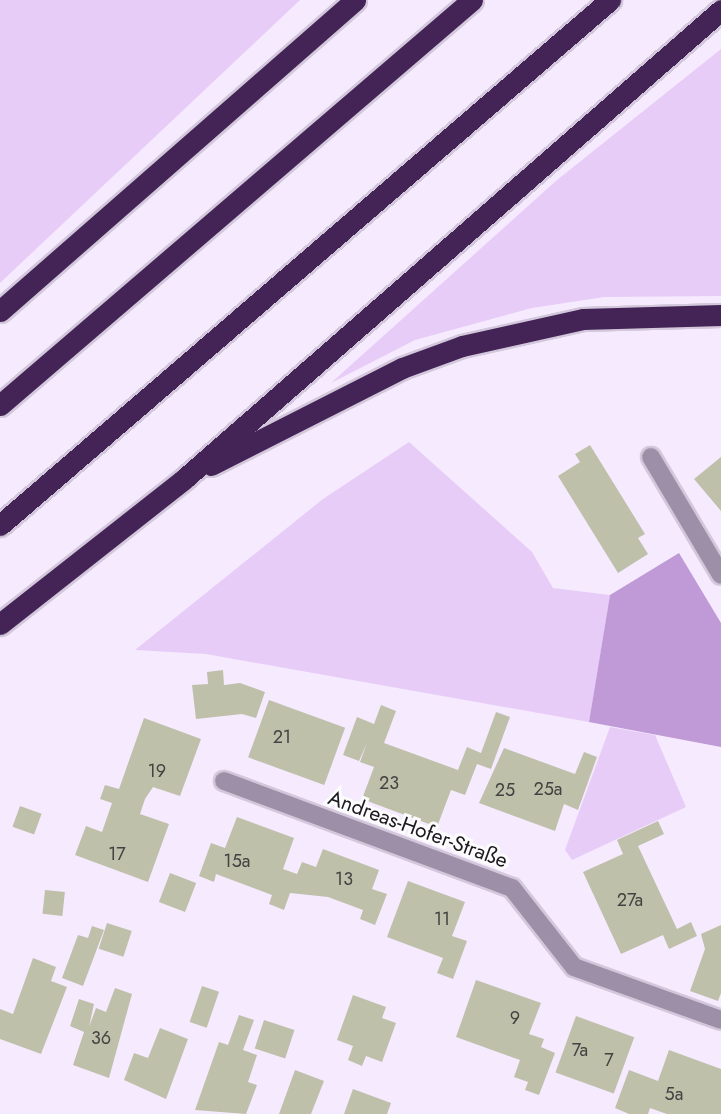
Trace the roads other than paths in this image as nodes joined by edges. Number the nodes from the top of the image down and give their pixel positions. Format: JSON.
{"nodes":[{"id":1,"x":355,"y":0,"type":"edge"},
{"id":2,"x":472,"y":0,"type":"edge"},
{"id":3,"x":610,"y":0,"type":"edge"},
{"id":4,"x":721,"y":10,"type":"edge"},
{"id":5,"x":0,"y":312,"type":"edge"},
{"id":6,"x":721,"y":315,"type":"edge"},
{"id":7,"x":0,"y":405,"type":"edge"},
{"id":8,"x":651,"y":457,"type":"dead end"},
{"id":9,"x":184,"y":479,"type":"junction"},
{"id":10,"x":0,"y":525,"type":"edge"},
{"id":11,"x":721,"y":575,"type":"edge"},
{"id":12,"x":0,"y":624,"type":"edge"},
{"id":13,"x":224,"y":781,"type":"dead end"},
{"id":14,"x":721,"y":1020,"type":"edge"}],
"edges":[{"from":1,"to":5,"type":"highway"},
{"from":2,"to":7,"type":"highway"},
{"from":3,"to":10,"type":"highway"},
{"from":4,"to":9,"type":"highway"},
{"from":6,"to":9,"type":"highway"},
{"from":8,"to":11,"type":"street"},
{"from":9,"to":12,"type":"highway"},
{"from":13,"to":14,"type":"street","name":"Andreas-Hofer-Straße"}]}
